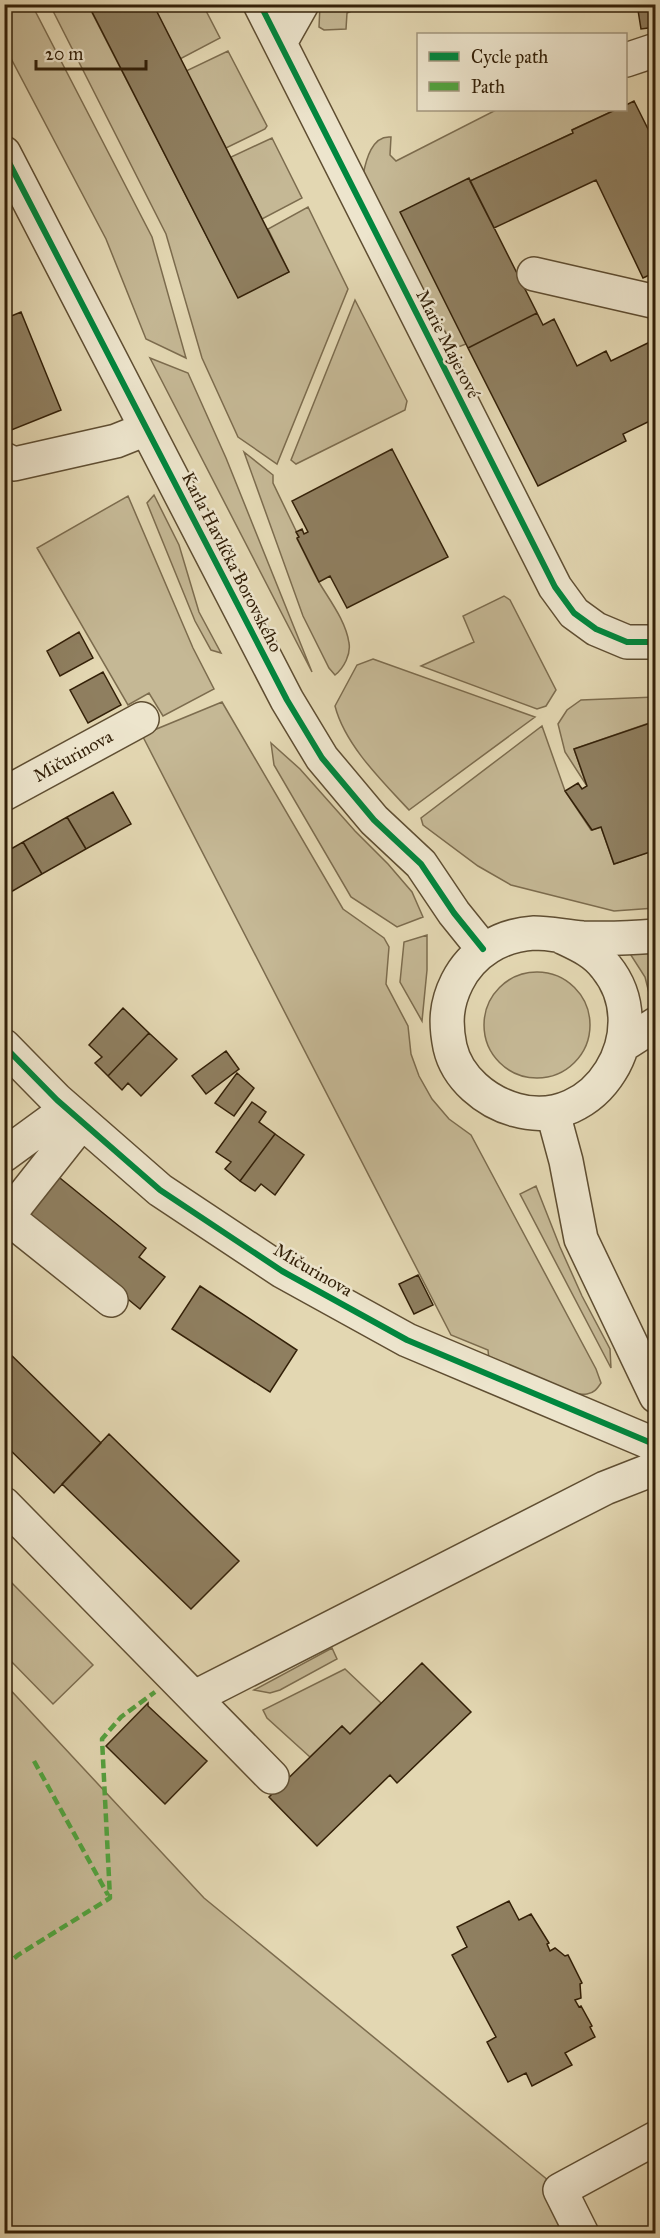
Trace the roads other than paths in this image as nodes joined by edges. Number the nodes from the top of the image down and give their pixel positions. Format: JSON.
{"nodes":[{"id":1,"x":260,"y":4,"type":"edge"},
{"id":2,"x":302,"y":4,"type":"edge"},
{"id":3,"x":280,"y":44,"type":"junction"},
{"id":4,"x":656,"y":50,"type":"edge"},
{"id":5,"x":627,"y":60,"type":"edge"},
{"id":6,"x":4,"y":153,"type":"edge"},
{"id":7,"x":534,"y":274,"type":"dead end"},
{"id":8,"x":656,"y":300,"type":"edge"},
{"id":9,"x":146,"y":429,"type":"junction"},
{"id":10,"x":4,"y":459,"type":"edge"},
{"id":11,"x":656,"y":642,"type":"edge"},
{"id":12,"x":142,"y":718,"type":"dead end"},
{"id":13,"x":4,"y":794,"type":"edge"},
{"id":14,"x":656,"y":936,"type":"edge"},
{"id":15,"x":562,"y":937,"type":"junction"},
{"id":16,"x":483,"y":950,"type":"junction"},
{"id":17,"x":656,"y":1024,"type":"edge"},
{"id":18,"x":623,"y":1045,"type":"junction"},
{"id":19,"x":4,"y":1046,"type":"edge"},
{"id":20,"x":553,"y":1113,"type":"junction"},
{"id":21,"x":75,"y":1116,"type":"junction"},
{"id":22,"x":4,"y":1155,"type":"edge"},
{"id":23,"x":111,"y":1300,"type":"dead end"},
{"id":24,"x":656,"y":1396,"type":"edge"},
{"id":25,"x":656,"y":1445,"type":"edge"},
{"id":26,"x":656,"y":1468,"type":"edge"},
{"id":27,"x":4,"y":1504,"type":"edge"},
{"id":28,"x":195,"y":1697,"type":"junction"},
{"id":29,"x":272,"y":1777,"type":"dead end"},
{"id":30,"x":656,"y":2138,"type":"edge"},
{"id":31,"x":582,"y":2234,"type":"edge"}],
"edges":[{"from":1,"to":3,"type":"street","name":"Marie Majerové"},
{"from":2,"to":3,"type":"street"},
{"from":3,"to":11,"type":"street","name":"Marie Majerové"},
{"from":4,"to":5,"type":"street"},
{"from":6,"to":9,"type":"street","name":"Karla Havlíčka Borovského"},
{"from":7,"to":8,"type":"street"},
{"from":9,"to":10,"type":"street"},
{"from":9,"to":16,"type":"street","name":"Karla Havlíčka Borovského"},
{"from":12,"to":13,"type":"street","name":"Mičurinova"},
{"from":14,"to":15,"type":"street"},
{"from":15,"to":16,"type":"street"},
{"from":15,"to":18,"type":"street"},
{"from":16,"to":20,"type":"street"},
{"from":17,"to":18,"type":"street"},
{"from":18,"to":20,"type":"street"},
{"from":19,"to":21,"type":"street","name":"Mičurinova"},
{"from":20,"to":24,"type":"street"},
{"from":21,"to":22,"type":"street"},
{"from":21,"to":23,"type":"street"},
{"from":21,"to":25,"type":"street","name":"Mičurinova"},
{"from":26,"to":28,"type":"street"},
{"from":27,"to":28,"type":"street"},
{"from":28,"to":29,"type":"street"},
{"from":30,"to":31,"type":"street"}]}
